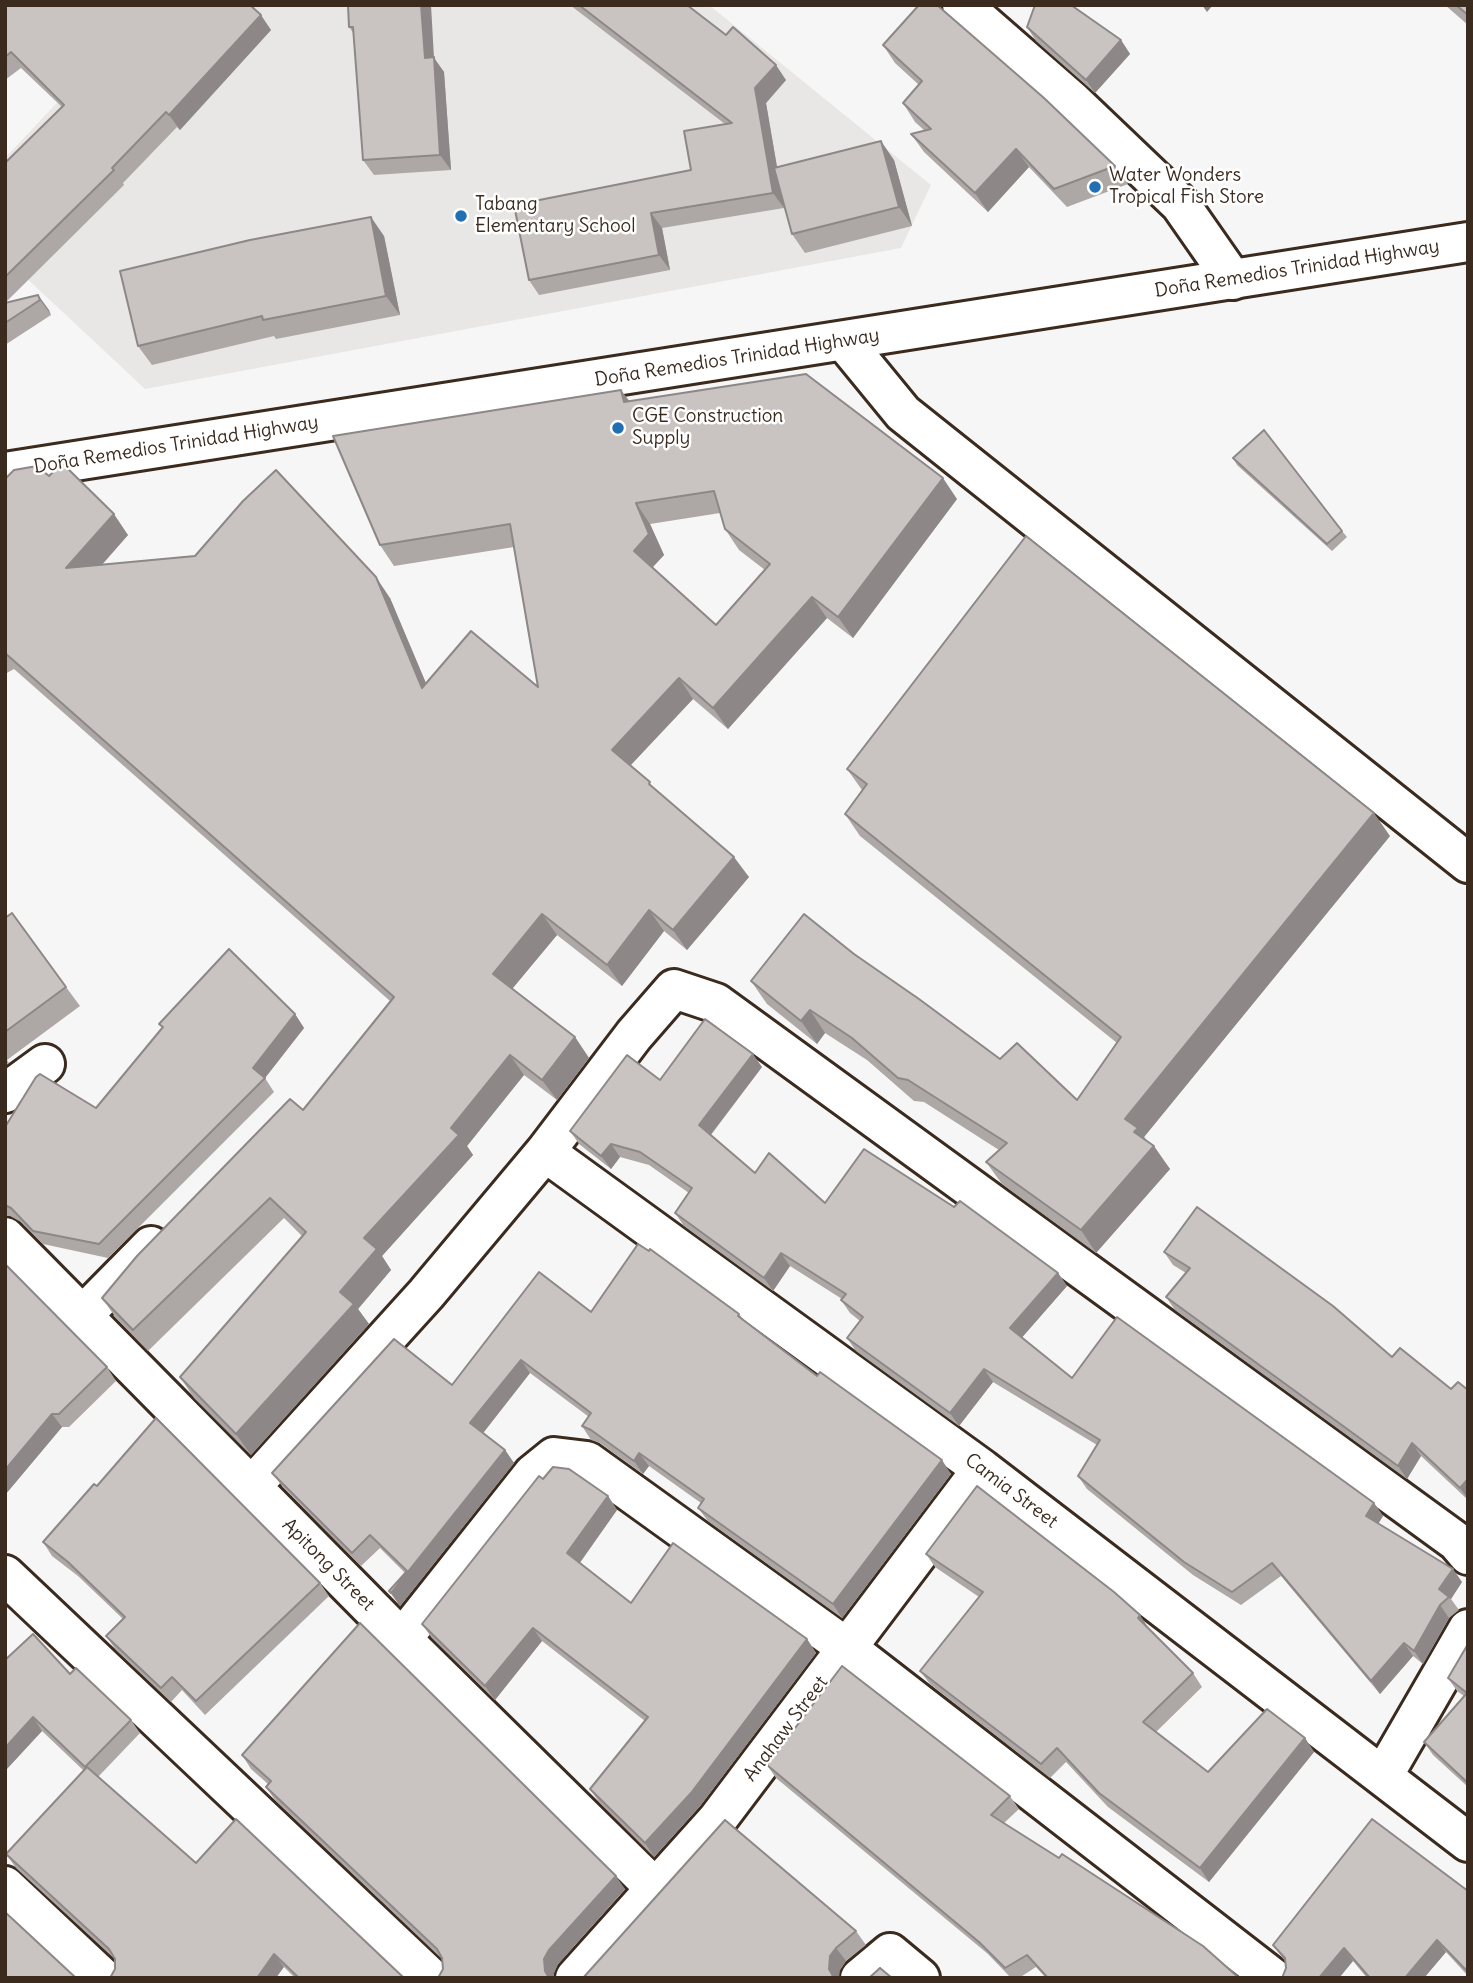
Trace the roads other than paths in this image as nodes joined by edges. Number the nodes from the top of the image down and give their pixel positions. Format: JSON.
{"nodes":[{"id":1,"x":962,"y":5,"type":"edge"},
{"id":2,"x":1468,"y":242,"type":"edge"},
{"id":3,"x":1233,"y":280,"type":"junction"},
{"id":4,"x":844,"y":341,"type":"junction"},
{"id":5,"x":5,"y":472,"type":"edge"},
{"id":6,"x":1468,"y":863,"type":"edge"},
{"id":7,"x":45,"y":1064,"type":"dead end"},
{"id":8,"x":5,"y":1093,"type":"edge"},
{"id":9,"x":545,"y":1152,"type":"junction"},
{"id":10,"x":179,"y":1217,"type":"edge"},
{"id":11,"x":5,"y":1237,"type":"edge"},
{"id":12,"x":83,"y":1315,"type":"junction"},
{"id":13,"x":982,"y":1469,"type":"junction"},
{"id":14,"x":251,"y":1487,"type":"junction"},
{"id":15,"x":1468,"y":1555,"type":"edge"},
{"id":16,"x":5,"y":1575,"type":"edge"},
{"id":17,"x":1468,"y":1629,"type":"edge"},
{"id":18,"x":402,"y":1639,"type":"junction"},
{"id":19,"x":847,"y":1648,"type":"junction"},
{"id":20,"x":1383,"y":1776,"type":"junction"},
{"id":21,"x":1468,"y":1842,"type":"edge"},
{"id":22,"x":5,"y":1886,"type":"edge"},
{"id":23,"x":655,"y":1888,"type":"junction"},
{"id":24,"x":103,"y":1978,"type":"edge"},
{"id":25,"x":431,"y":1978,"type":"edge"},
{"id":26,"x":575,"y":1978,"type":"edge"},
{"id":27,"x":860,"y":1978,"type":"edge"},
{"id":28,"x":920,"y":1978,"type":"edge"},
{"id":29,"x":1273,"y":1978,"type":"edge"}],
"edges":[{"from":1,"to":3,"type":"main road"},
{"from":2,"to":3,"type":"main road","name":"Doña Remedios Trinidad Highway"},
{"from":3,"to":4,"type":"main road","name":"Doña Remedios Trinidad Highway"},
{"from":4,"to":5,"type":"main road","name":"Doña Remedios Trinidad Highway"},
{"from":4,"to":6,"type":"main road"},
{"from":7,"to":8,"type":"main road"},
{"from":9,"to":13,"type":"main road","name":"Camia Street"},
{"from":9,"to":14,"type":"main road"},
{"from":9,"to":15,"type":"main road"},
{"from":10,"to":12,"type":"main road"},
{"from":11,"to":12,"type":"main road","name":"Apitong Street"},
{"from":12,"to":14,"type":"main road","name":"Apitong Street"},
{"from":13,"to":19,"type":"main road","name":"Anahaw Street"},
{"from":13,"to":20,"type":"main road","name":"Camia Street"},
{"from":14,"to":18,"type":"main road","name":"Apitong Street"},
{"from":16,"to":25,"type":"main road"},
{"from":17,"to":20,"type":"main road"},
{"from":18,"to":19,"type":"main road"},
{"from":18,"to":23,"type":"main road","name":"Apitong Street"},
{"from":19,"to":23,"type":"main road","name":"Anahaw Street"},
{"from":19,"to":29,"type":"main road"},
{"from":20,"to":21,"type":"main road","name":"Camia Street"},
{"from":22,"to":24,"type":"main road"},
{"from":23,"to":26,"type":"main road","name":"Anahaw Street"},
{"from":27,"to":28,"type":"main road"}]}
